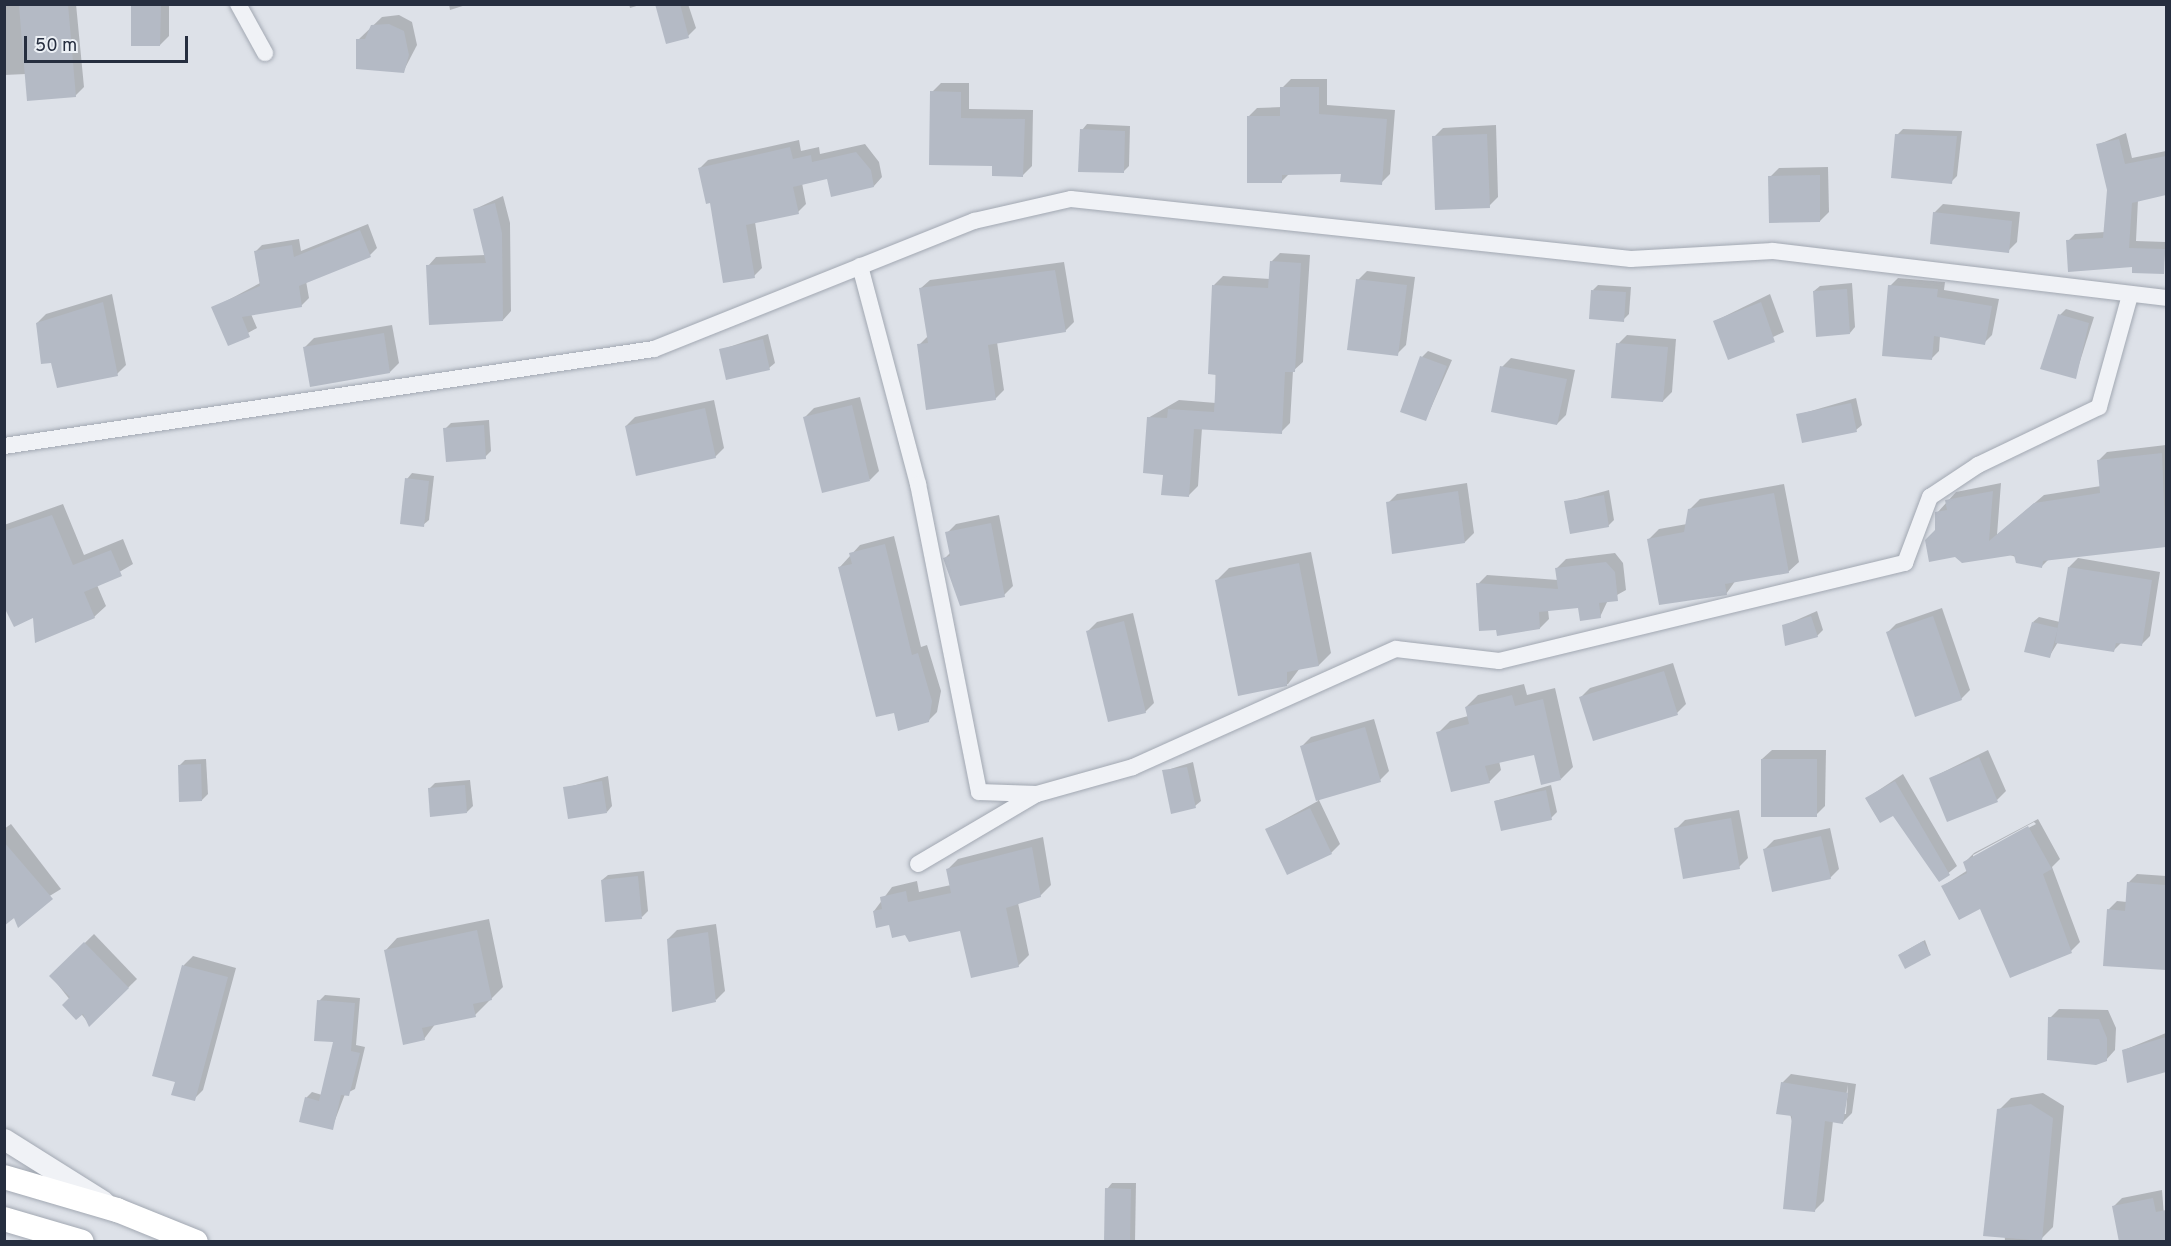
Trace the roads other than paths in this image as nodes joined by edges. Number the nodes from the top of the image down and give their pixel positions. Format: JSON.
{"nodes":[{"id":1,"x":238,"y":4,"type":"edge"},
{"id":2,"x":265,"y":53,"type":"dead end"},
{"id":3,"x":860,"y":266,"type":"junction"},
{"id":4,"x":2130,"y":295,"type":"junction"},
{"id":5,"x":2166,"y":298,"type":"edge"},
{"id":6,"x":4,"y":446,"type":"edge"},
{"id":7,"x":1037,"y":794,"type":"junction"},
{"id":8,"x":918,"y":864,"type":"dead end"},
{"id":9,"x":4,"y":1139,"type":"edge"},
{"id":10,"x":4,"y":1177,"type":"edge"},
{"id":11,"x":117,"y":1210,"type":"junction"},
{"id":12,"x":4,"y":1219,"type":"edge"},
{"id":13,"x":82,"y":1242,"type":"edge"},
{"id":14,"x":196,"y":1242,"type":"edge"}],
"edges":[{"from":1,"to":2,"type":"street"},
{"from":3,"to":4,"type":"street"},
{"from":3,"to":6,"type":"street"},
{"from":3,"to":7,"type":"street"},
{"from":4,"to":5,"type":"street"},
{"from":4,"to":7,"type":"street"},
{"from":7,"to":8,"type":"street"},
{"from":9,"to":11,"type":"street"},
{"from":10,"to":11,"type":"main road"},
{"from":11,"to":14,"type":"main road"},
{"from":12,"to":13,"type":"main road"}]}
